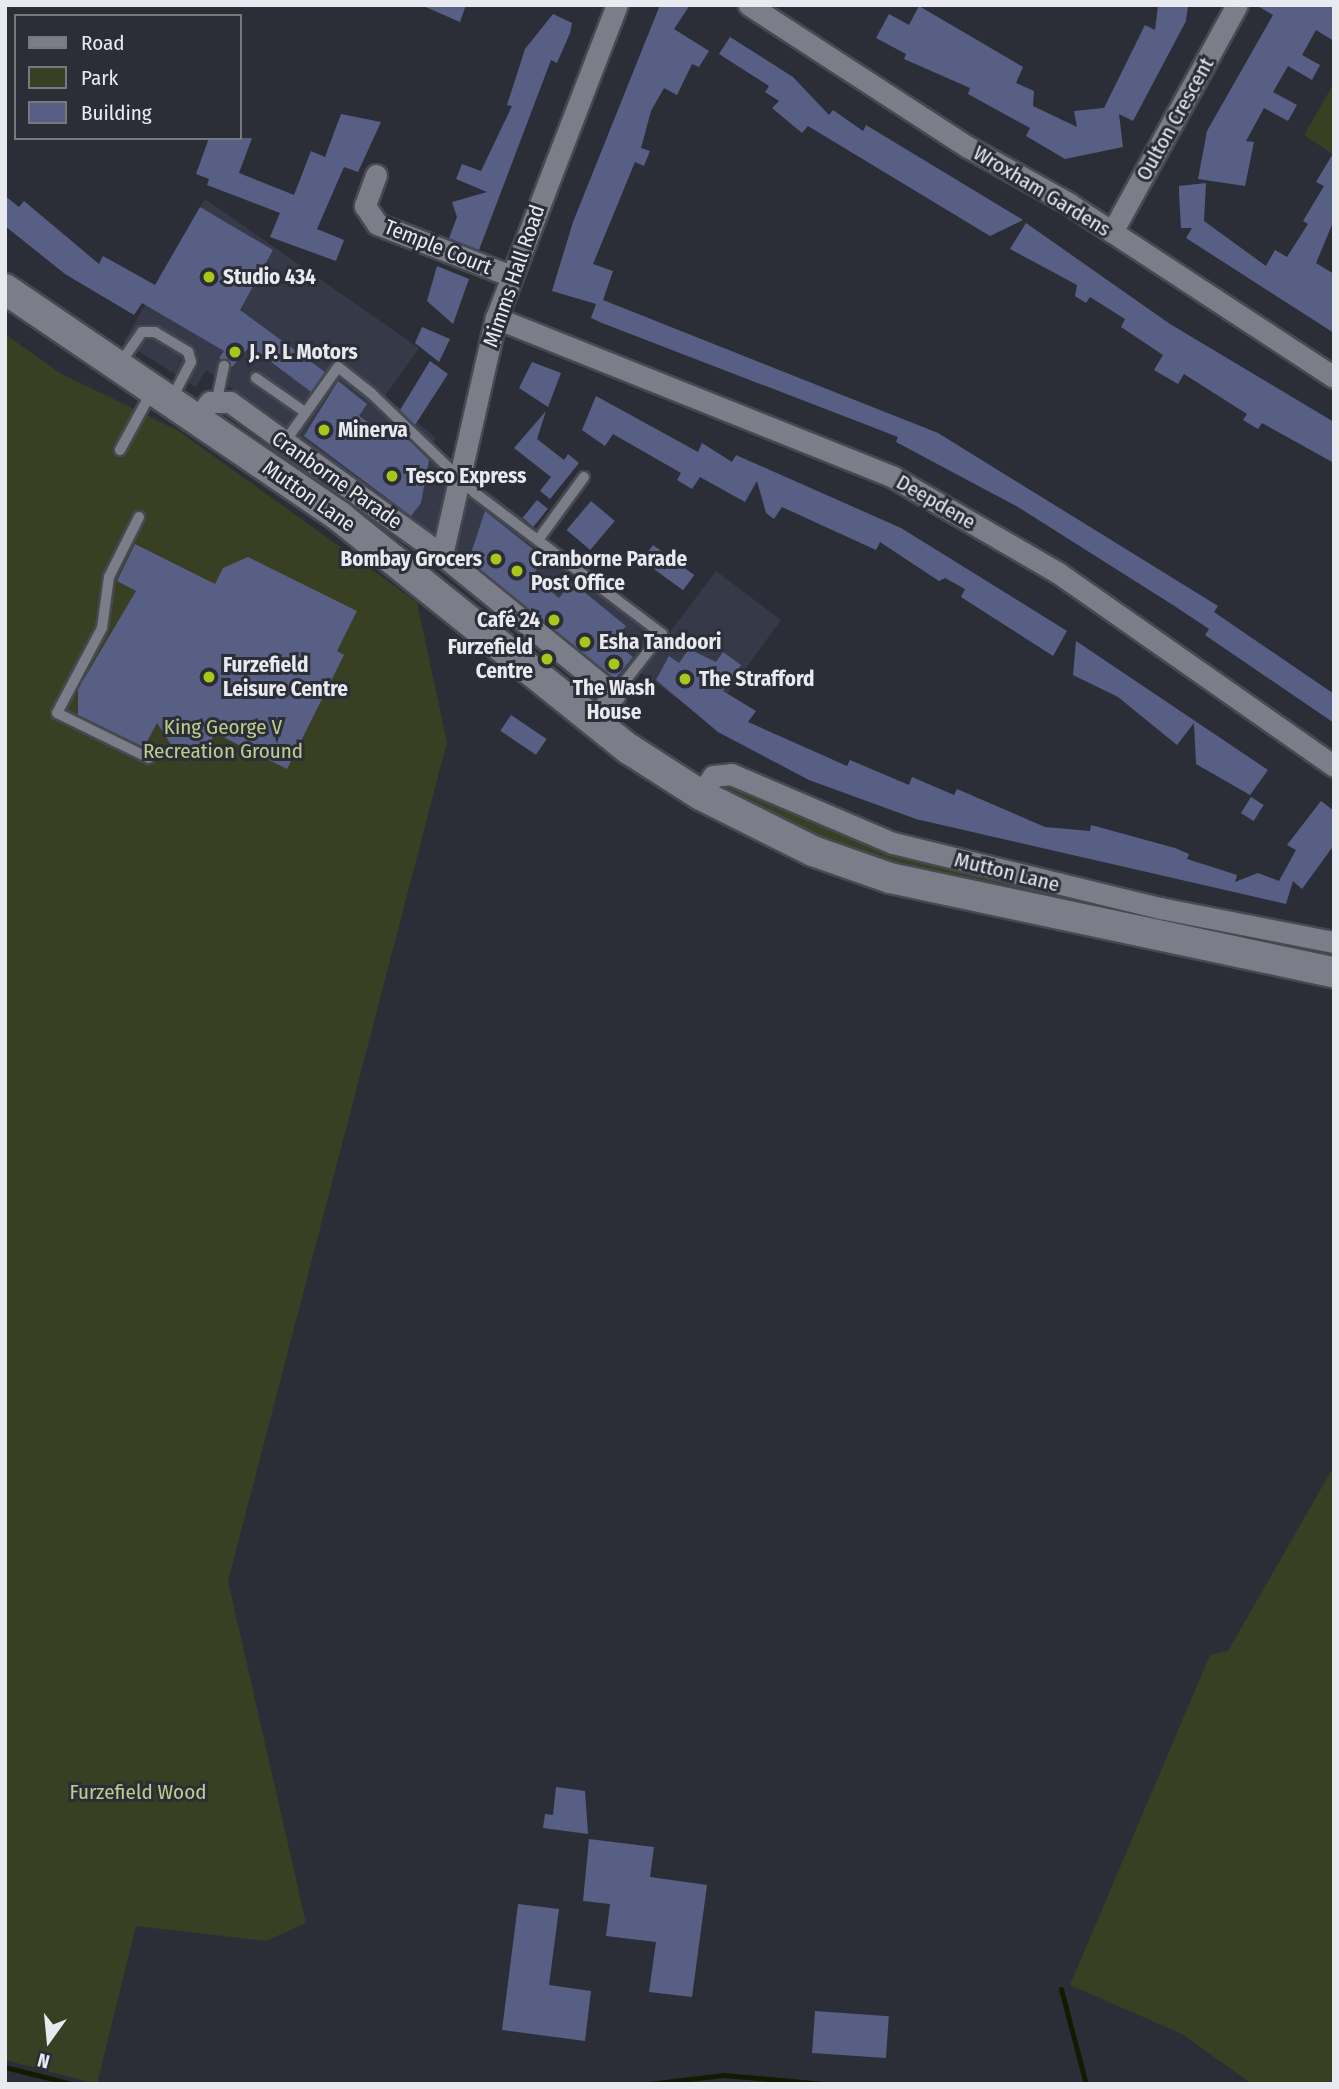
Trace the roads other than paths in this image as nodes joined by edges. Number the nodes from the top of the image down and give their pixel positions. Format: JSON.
{"nodes":[{"id":1,"x":749,"y":5,"type":"edge"},
{"id":2,"x":1237,"y":5,"type":"edge"},
{"id":3,"x":612,"y":7,"type":"edge"},
{"id":4,"x":376,"y":175,"type":"dead end"},
{"id":5,"x":1112,"y":232,"type":"junction"},
{"id":6,"x":511,"y":276,"type":"junction"},
{"id":7,"x":5,"y":289,"type":"edge"},
{"id":8,"x":496,"y":318,"type":"junction"},
{"id":9,"x":224,"y":366,"type":"dead end"},
{"id":10,"x":117,"y":369,"type":"junction"},
{"id":11,"x":1332,"y":374,"type":"edge"},
{"id":12,"x":256,"y":378,"type":"dead end"},
{"id":13,"x":161,"y":396,"type":"junction"},
{"id":14,"x":207,"y":409,"type":"junction"},
{"id":15,"x":305,"y":412,"type":"junction"},
{"id":16,"x":284,"y":443,"type":"junction"},
{"id":17,"x":120,"y":450,"type":"dead end"},
{"id":18,"x":459,"y":477,"type":"junction"},
{"id":19,"x":584,"y":477,"type":"dead end"},
{"id":20,"x":139,"y":517,"type":"dead end"},
{"id":21,"x":538,"y":540,"type":"junction"},
{"id":22,"x":442,"y":555,"type":"junction"},
{"id":23,"x":614,"y":695,"type":"junction"},
{"id":24,"x":593,"y":721,"type":"junction"},
{"id":25,"x":149,"y":758,"type":"dead end"},
{"id":26,"x":1334,"y":766,"type":"edge"},
{"id":27,"x":701,"y":795,"type":"junction"},
{"id":28,"x":1334,"y":942,"type":"edge"},
{"id":29,"x":1332,"y":966,"type":"edge"}],
"edges":[{"from":1,"to":5,"type":"street","name":"Wroxham Gardens"},
{"from":2,"to":5,"type":"street","name":"Oulton Crescent"},
{"from":3,"to":6,"type":"street","name":"Mimms Hall Road"},
{"from":4,"to":6,"type":"street","name":"Temple Court"},
{"from":5,"to":11,"type":"street","name":"Wroxham Gardens"},
{"from":6,"to":8,"type":"street","name":"Mimms Hall Road"},
{"from":7,"to":10,"type":"main road","name":"Mutton Lane"},
{"from":8,"to":18,"type":"street","name":"Mimms Hall Road"},
{"from":8,"to":26,"type":"street","name":"Deepdene"},
{"from":9,"to":14,"type":"lane"},
{"from":10,"to":13,"type":"main road","name":"Mutton Lane"},
{"from":10,"to":13,"type":"lane"},
{"from":12,"to":15,"type":"lane"},
{"from":13,"to":14,"type":"main road","name":"Mutton Lane"},
{"from":13,"to":17,"type":"lane"},
{"from":14,"to":16,"type":"street","name":"Cranborne Parade"},
{"from":14,"to":24,"type":"main road","name":"Mutton Lane"},
{"from":15,"to":16,"type":"lane"},
{"from":15,"to":18,"type":"lane"},
{"from":16,"to":22,"type":"street","name":"Cranborne Parade"},
{"from":18,"to":21,"type":"lane"},
{"from":18,"to":22,"type":"street","name":"Mimms Hall Road"},
{"from":19,"to":21,"type":"lane"},
{"from":20,"to":25,"type":"lane"},
{"from":21,"to":23,"type":"lane"},
{"from":22,"to":23,"type":"street","name":"Cranborne Parade"},
{"from":23,"to":24,"type":"street"},
{"from":24,"to":27,"type":"main road","name":"Mutton Lane"},
{"from":27,"to":28,"type":"street","name":"Mutton Lane"},
{"from":27,"to":29,"type":"main road","name":"Mutton Lane"}]}
